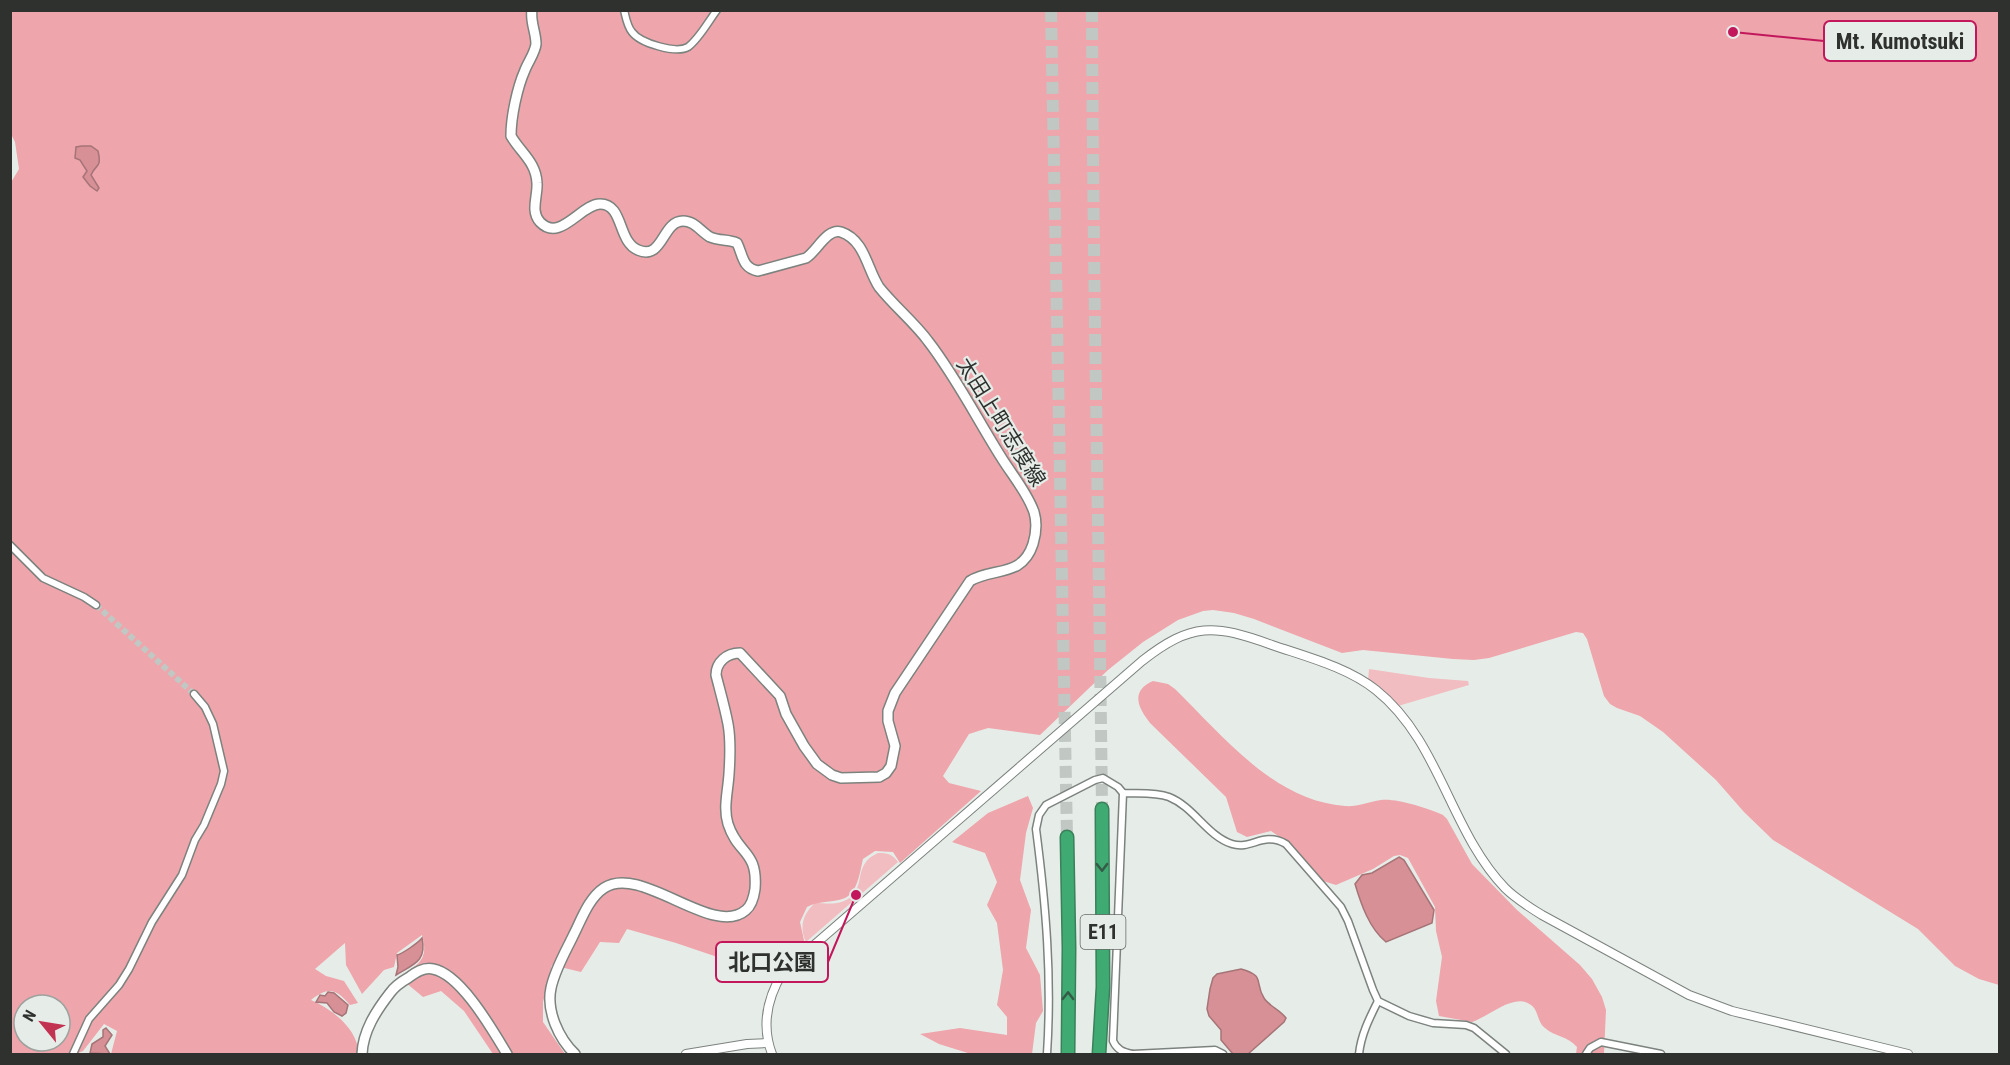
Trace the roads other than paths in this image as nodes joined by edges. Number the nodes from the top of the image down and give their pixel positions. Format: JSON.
{"nodes":[{"id":1,"x":532,"y":10,"type":"edge"},
{"id":2,"x":624,"y":10,"type":"edge"},
{"id":3,"x":717,"y":10,"type":"edge"},
{"id":4,"x":10,"y":545,"type":"edge"},
{"id":5,"x":96,"y":605,"type":"tunnel mouth"},
{"id":6,"x":194,"y":694,"type":"tunnel mouth"},
{"id":7,"x":1123,"y":793,"type":"junction"},
{"id":8,"x":1102,"y":809,"type":"tunnel mouth"},
{"id":9,"x":1067,"y":837,"type":"tunnel mouth"},
{"id":10,"x":1378,"y":1001,"type":"junction"},
{"id":11,"x":767,"y":1042,"type":"junction"},
{"id":12,"x":72,"y":1054,"type":"edge"},
{"id":13,"x":362,"y":1054,"type":"edge"},
{"id":14,"x":507,"y":1054,"type":"edge"},
{"id":15,"x":575,"y":1054,"type":"edge"},
{"id":16,"x":686,"y":1054,"type":"edge"},
{"id":17,"x":772,"y":1054,"type":"edge"},
{"id":18,"x":1047,"y":1054,"type":"edge"},
{"id":19,"x":1068,"y":1054,"type":"edge"},
{"id":20,"x":1099,"y":1054,"type":"edge"},
{"id":21,"x":1132,"y":1054,"type":"edge"},
{"id":22,"x":1223,"y":1054,"type":"edge"},
{"id":23,"x":1359,"y":1054,"type":"edge"},
{"id":24,"x":1506,"y":1054,"type":"edge"},
{"id":25,"x":1586,"y":1054,"type":"edge"},
{"id":26,"x":1661,"y":1054,"type":"edge"},
{"id":27,"x":1908,"y":1054,"type":"edge"}],
"edges":[{"from":1,"to":15,"type":"main road","name":"太田上町志度線"},
{"from":2,"to":3,"type":"street"},
{"from":4,"to":5,"type":"street"},
{"from":6,"to":12,"type":"street"},
{"from":7,"to":10,"type":"street"},
{"from":7,"to":18,"type":"street"},
{"from":7,"to":21,"type":"street"},
{"from":8,"to":20,"type":"highway","number":"E11","one_way":true},
{"from":19,"to":9,"type":"highway","number":"E11","one_way":true},
{"from":10,"to":23,"type":"street"},
{"from":10,"to":24,"type":"street"},
{"from":11,"to":16,"type":"street"},
{"from":11,"to":17,"type":"street"},
{"from":11,"to":27,"type":"street"},
{"from":13,"to":14,"type":"main road"},
{"from":21,"to":22,"type":"street"},
{"from":25,"to":26,"type":"street"}]}
